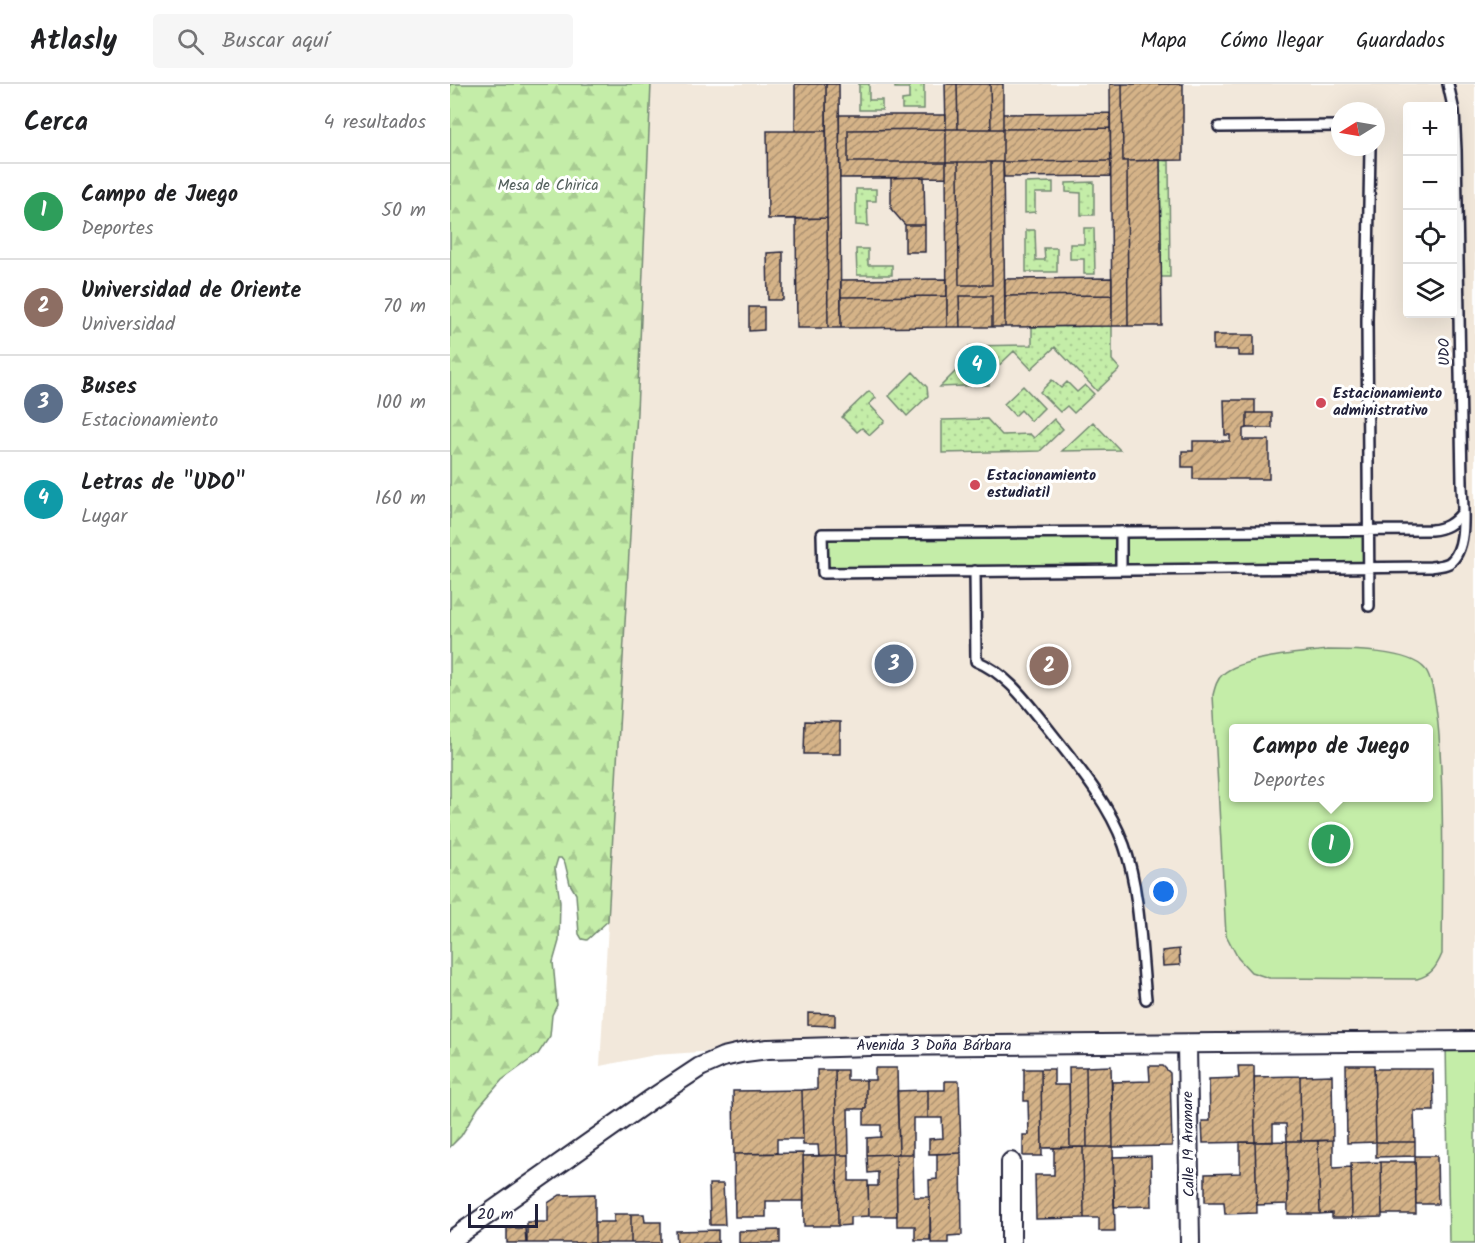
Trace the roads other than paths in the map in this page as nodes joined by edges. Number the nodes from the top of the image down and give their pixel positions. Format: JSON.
{"nodes":[{"id":1,"x":1448,"y":84,"type":"edge"},
{"id":2,"x":1331,"y":126,"type":"edge"},
{"id":3,"x":1219,"y":127,"type":"dead end"},
{"id":4,"x":1370,"y":156,"type":"edge"},
{"id":5,"x":1462,"y":513,"type":"junction"},
{"id":6,"x":1369,"y":531,"type":"junction"},
{"id":7,"x":1121,"y":532,"type":"junction"},
{"id":8,"x":1369,"y":568,"type":"junction"},
{"id":9,"x":1121,"y":570,"type":"junction"},
{"id":10,"x":975,"y":571,"type":"junction"},
{"id":11,"x":1369,"y":606,"type":"dead end"},
{"id":12,"x":1146,"y":999,"type":"dead end"},
{"id":13,"x":1475,"y":1041,"type":"edge"},
{"id":14,"x":1187,"y":1044,"type":"junction"},
{"id":15,"x":1011,"y":1162,"type":"dead end"},
{"id":16,"x":450,"y":1241,"type":"edge"},
{"id":17,"x":1011,"y":1243,"type":"edge"},
{"id":18,"x":1190,"y":1243,"type":"edge"}],
"edges":[{"from":1,"to":5,"type":"lane","name":"UDO"},
{"from":2,"to":3,"type":"lane"},
{"from":4,"to":6,"type":"lane"},
{"from":5,"to":6,"type":"lane"},
{"from":5,"to":8,"type":"lane","name":"UDO"},
{"from":6,"to":7,"type":"lane"},
{"from":6,"to":8,"type":"lane"},
{"from":7,"to":9,"type":"lane"},
{"from":7,"to":10,"type":"lane"},
{"from":8,"to":9,"type":"lane"},
{"from":8,"to":11,"type":"lane"},
{"from":9,"to":10,"type":"lane"},
{"from":10,"to":12,"type":"lane"},
{"from":13,"to":14,"type":"street","name":"Avenida 3 Doña Bárbara"},
{"from":14,"to":16,"type":"street","name":"Avenida 3 Doña Bárbara"},
{"from":14,"to":18,"type":"street","name":"Calle 19 Aramare"},
{"from":15,"to":17,"type":"street"}]}
